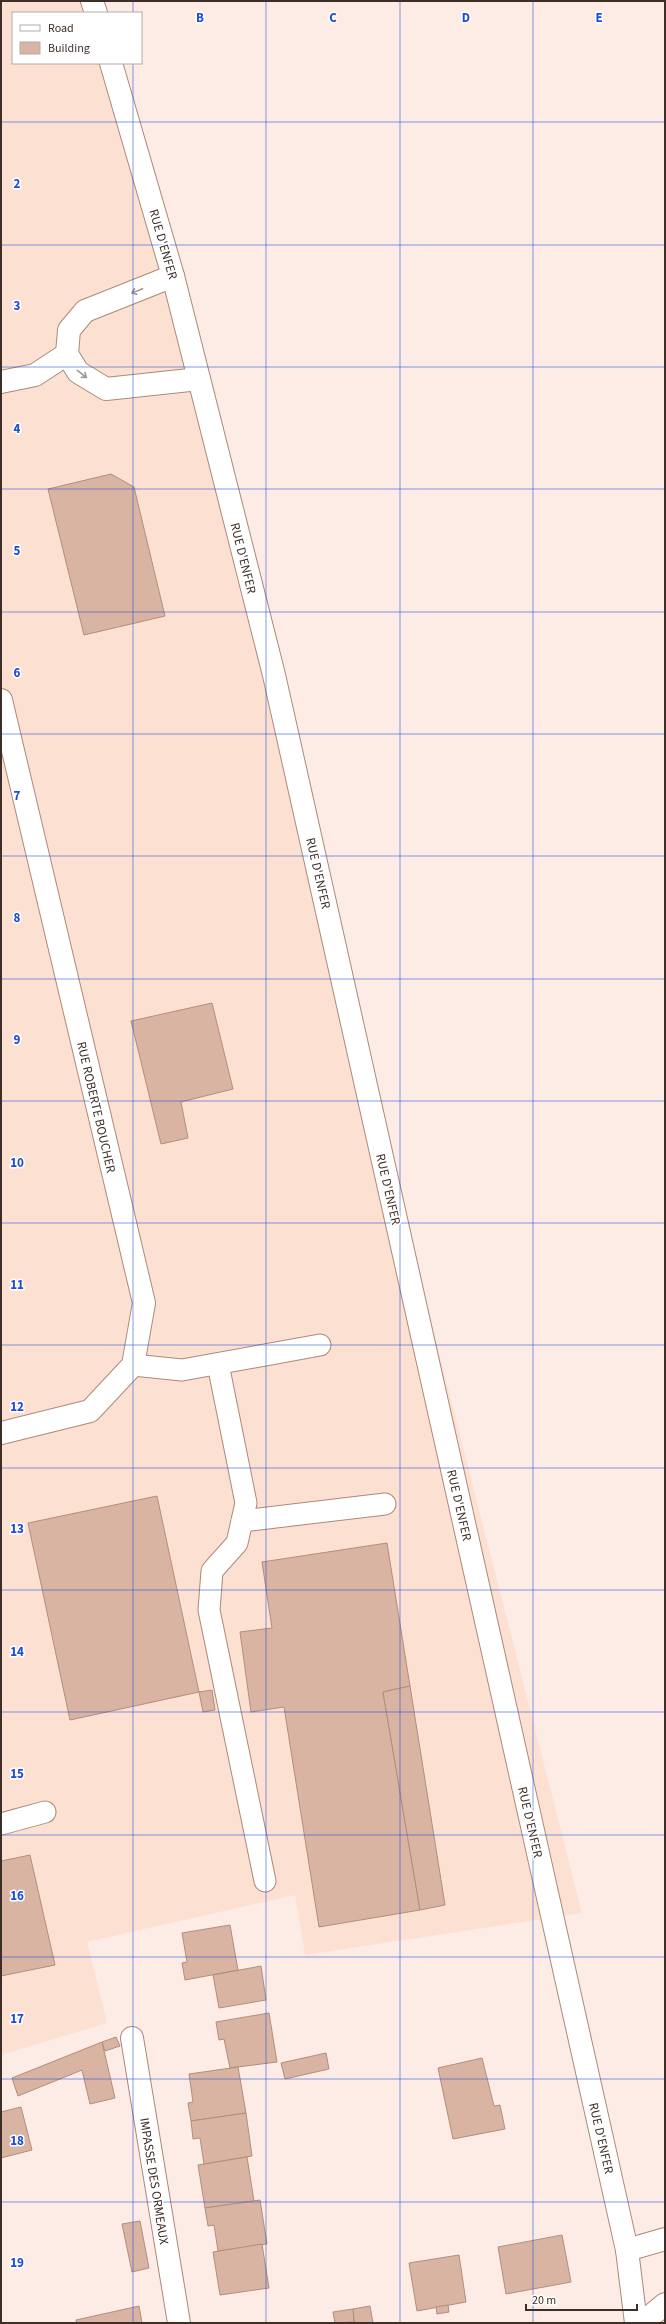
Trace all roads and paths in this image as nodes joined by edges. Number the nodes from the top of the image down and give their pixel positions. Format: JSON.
{"nodes":[{"id":1,"x":92,"y":1,"type":"edge"},
{"id":2,"x":96,"y":12,"type":"edge"},
{"id":3,"x":110,"y":64,"type":"edge"},
{"id":4,"x":173,"y":276,"type":"junction"},
{"id":5,"x":67,"y":354,"type":"junction"},
{"id":6,"x":199,"y":379,"type":"junction"},
{"id":7,"x":1,"y":382,"type":"edge"},
{"id":8,"x":1,"y":700,"type":"edge"},
{"id":9,"x":320,"y":1345,"type":"dead end"},
{"id":10,"x":218,"y":1364,"type":"junction"},
{"id":11,"x":133,"y":1365,"type":"junction"},
{"id":12,"x":1,"y":1433,"type":"edge"},
{"id":13,"x":385,"y":1504,"type":"dead end"},
{"id":14,"x":242,"y":1521,"type":"junction"},
{"id":15,"x":46,"y":1812,"type":"dead end"},
{"id":16,"x":1,"y":1824,"type":"edge"},
{"id":17,"x":265,"y":1881,"type":"dead end"},
{"id":18,"x":132,"y":2038,"type":"dead end"},
{"id":19,"x":665,"y":2239,"type":"edge"},
{"id":20,"x":627,"y":2250,"type":"junction"},
{"id":21,"x":665,"y":2304,"type":"edge"},
{"id":22,"x":179,"y":2323,"type":"edge"},
{"id":23,"x":636,"y":2323,"type":"edge"},
{"id":24,"x":642,"y":2323,"type":"edge"}],
"edges":[{"from":1,"to":2,"type":"street"},
{"from":3,"to":4,"type":"street","name":"RUE D'ENFER"},
{"from":4,"to":5,"type":"street","one_way":true},
{"from":4,"to":6,"type":"street","name":"RUE D'ENFER"},
{"from":5,"to":6,"type":"street","one_way":true},
{"from":5,"to":7,"type":"street"},
{"from":6,"to":20,"type":"street","name":"RUE D'ENFER"},
{"from":8,"to":11,"type":"street","name":"RUE ROBERTE BOUCHER"},
{"from":9,"to":10,"type":"lane"},
{"from":10,"to":11,"type":"lane"},
{"from":10,"to":14,"type":"lane"},
{"from":11,"to":12,"type":"street"},
{"from":13,"to":14,"type":"lane"},
{"from":14,"to":17,"type":"lane"},
{"from":15,"to":16,"type":"lane"},
{"from":18,"to":22,"type":"street","name":"IMPASSE DES ORMEAUX"},
{"from":19,"to":20,"type":"street"},
{"from":20,"to":23,"type":"street","name":"RUE D'ENFER"},
{"from":21,"to":24,"type":"street"}]}
